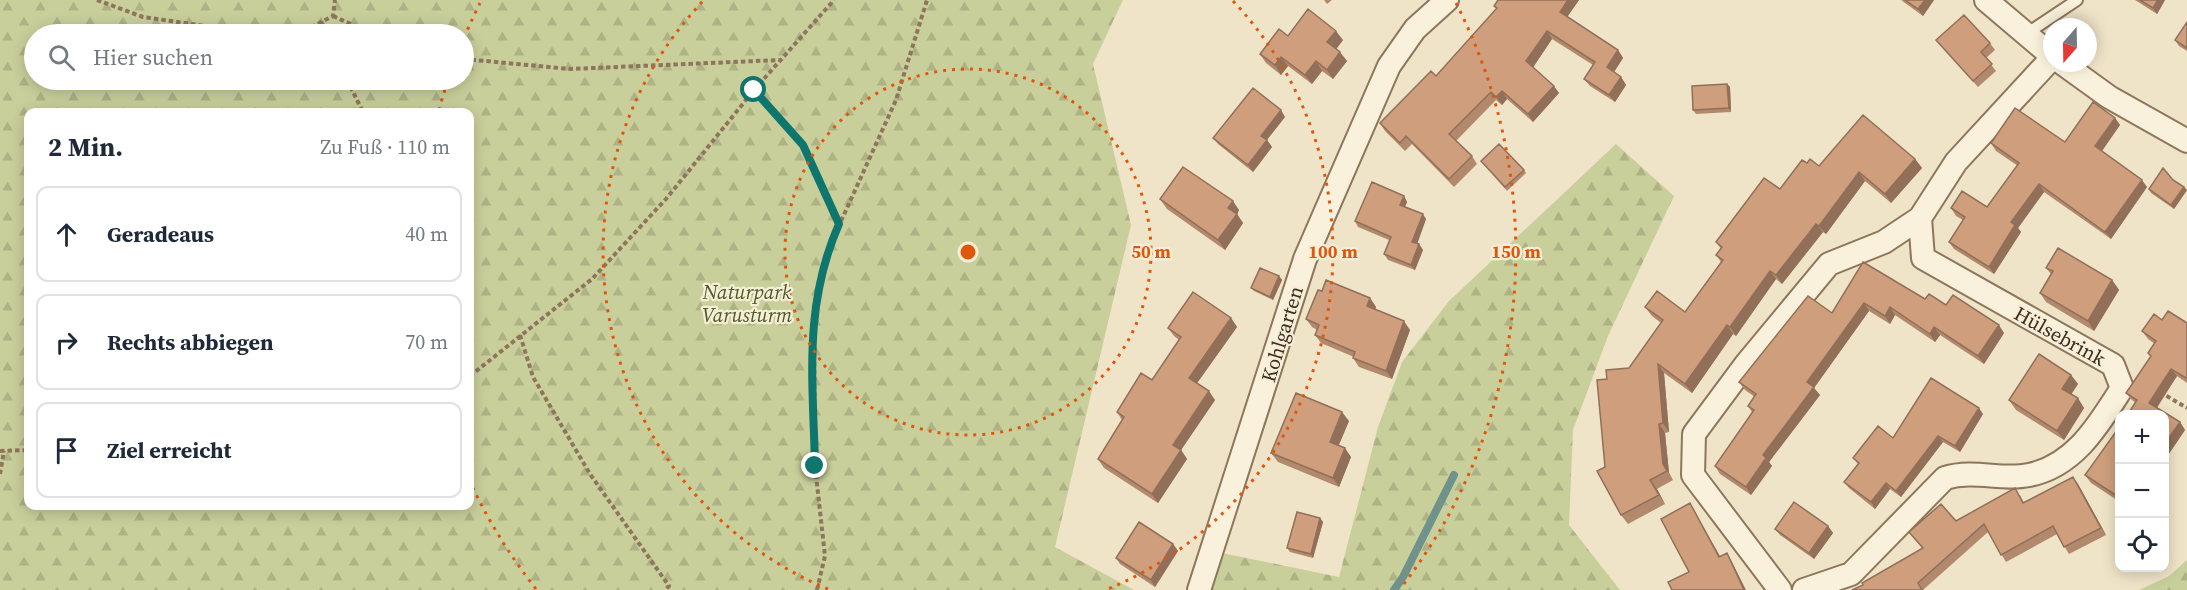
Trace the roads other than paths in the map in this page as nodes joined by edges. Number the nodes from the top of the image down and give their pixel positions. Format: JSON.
{"nodes":[{"id":1,"x":1448,"y":0,"type":"edge"},
{"id":2,"x":1986,"y":0,"type":"edge"},
{"id":3,"x":2077,"y":0,"type":"edge"},
{"id":4,"x":2026,"y":34,"type":"junction"},
{"id":5,"x":2043,"y":49,"type":"edge"},
{"id":6,"x":2043,"y":67,"type":"edge"},
{"id":7,"x":2074,"y":72,"type":"edge"},
{"id":8,"x":2182,"y":133,"type":"edge"},
{"id":9,"x":1920,"y":218,"type":"junction"},
{"id":10,"x":1199,"y":590,"type":"edge"},
{"id":11,"x":1780,"y":590,"type":"edge"},
{"id":12,"x":1804,"y":590,"type":"edge"}],
"edges":[{"from":1,"to":10,"type":"street","name":"Kohlgarten"},
{"from":2,"to":4,"type":"street"},
{"from":3,"to":4,"type":"lane"},
{"from":4,"to":5,"type":"street"},
{"from":6,"to":9,"type":"street"},
{"from":7,"to":8,"type":"street"},
{"from":9,"to":11,"type":"street"},
{"from":9,"to":12,"type":"street","name":"Hülsebrink"}]}
